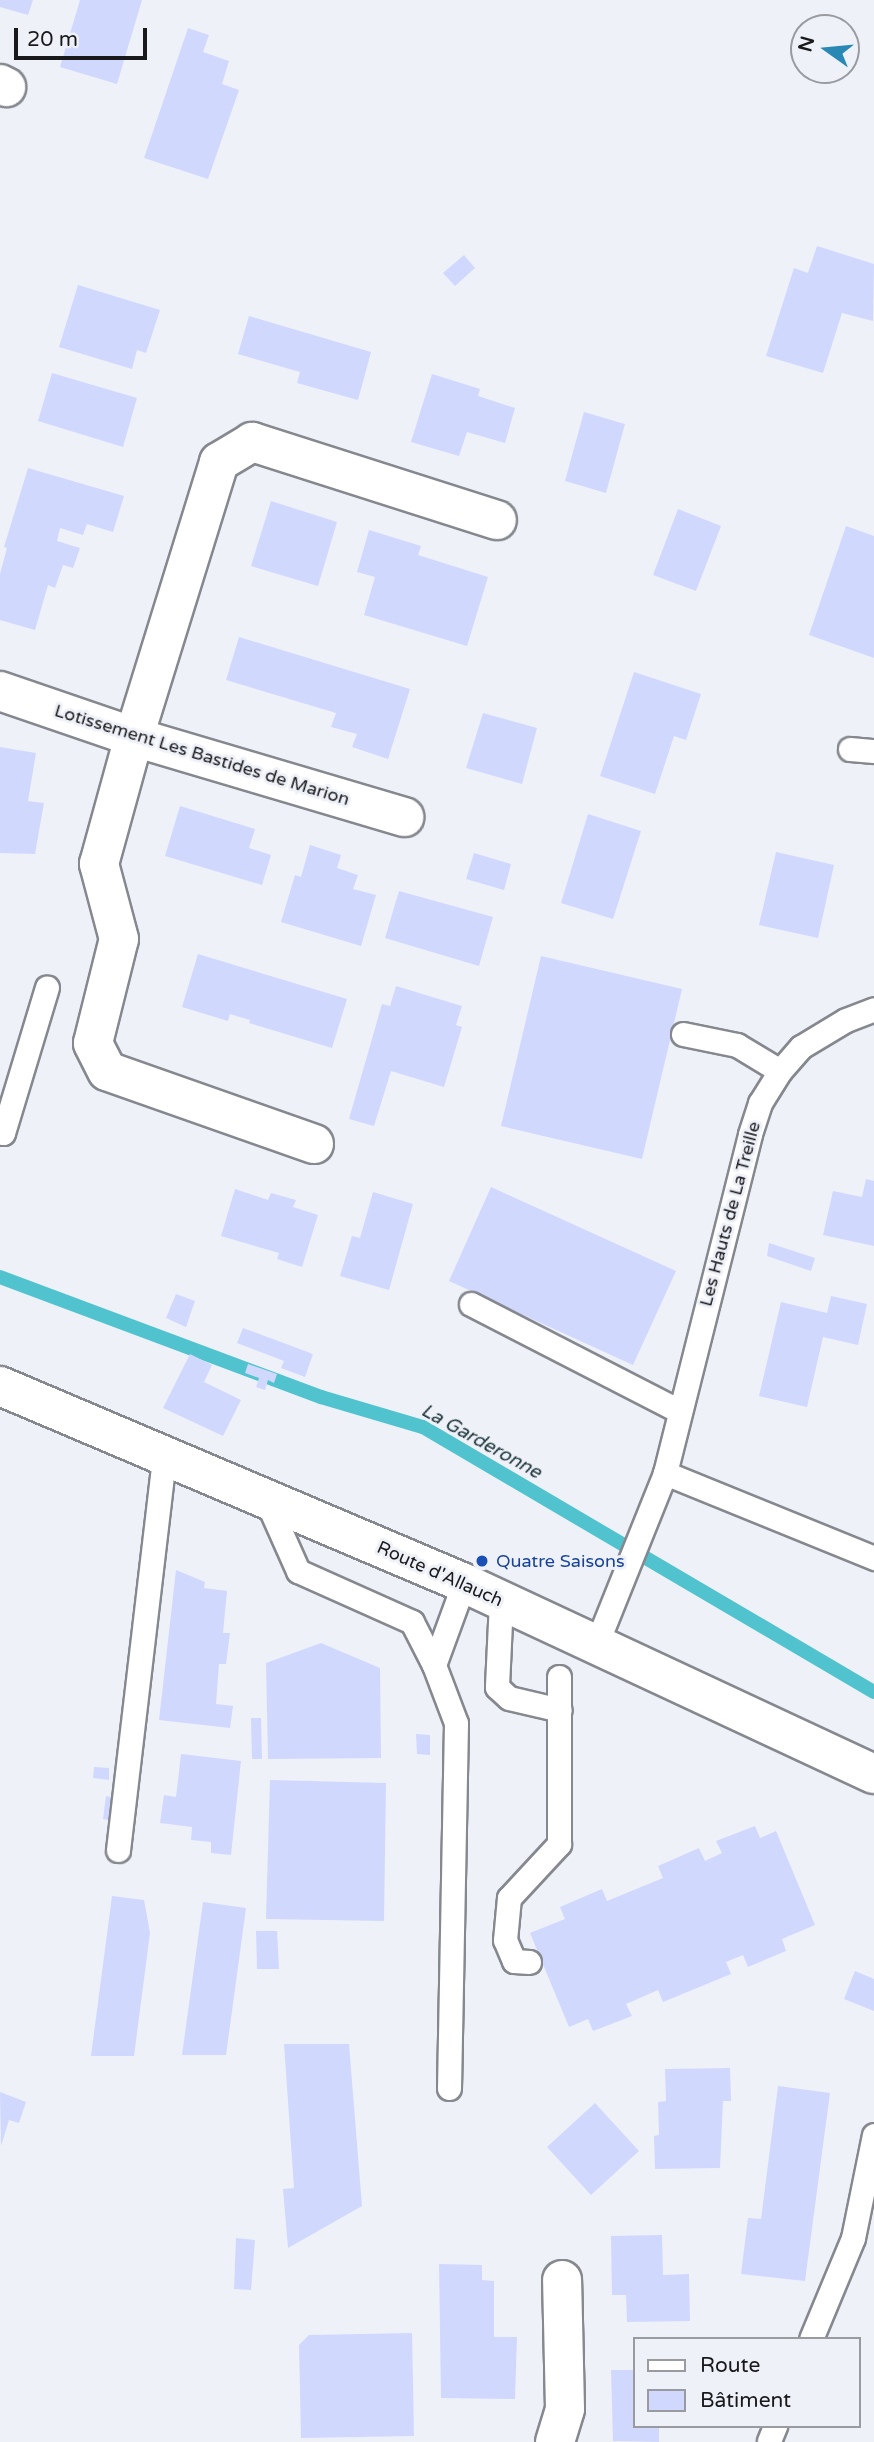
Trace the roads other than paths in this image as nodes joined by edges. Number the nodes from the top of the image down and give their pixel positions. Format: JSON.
{"nodes":[{"id":1,"x":497,"y":520,"type":"dead end"},
{"id":2,"x":0,"y":691,"type":"edge"},
{"id":3,"x":134,"y":737,"type":"junction"},
{"id":4,"x":850,"y":749,"type":"dead end"},
{"id":5,"x":874,"y":751,"type":"edge"},
{"id":6,"x":404,"y":817,"type":"dead end"},
{"id":7,"x":47,"y":987,"type":"dead end"},
{"id":8,"x":874,"y":1009,"type":"edge"},
{"id":9,"x":683,"y":1034,"type":"dead end"},
{"id":10,"x":780,"y":1071,"type":"junction"},
{"id":11,"x":0,"y":1132,"type":"edge"},
{"id":12,"x":314,"y":1143,"type":"dead end"},
{"id":13,"x":471,"y":1304,"type":"dead end"},
{"id":14,"x":0,"y":1386,"type":"edge"},
{"id":15,"x":679,"y":1411,"type":"junction"},
{"id":16,"x":164,"y":1456,"type":"junction"},
{"id":17,"x":665,"y":1473,"type":"junction"},
{"id":18,"x":266,"y":1499,"type":"junction"},
{"id":19,"x":874,"y":1558,"type":"edge"},
{"id":20,"x":464,"y":1583,"type":"junction"},
{"id":21,"x":501,"y":1601,"type":"junction"},
{"id":22,"x":596,"y":1645,"type":"junction"},
{"id":23,"x":434,"y":1665,"type":"junction"},
{"id":24,"x":559,"y":1677,"type":"dead end"},
{"id":25,"x":560,"y":1710,"type":"junction"},
{"id":26,"x":874,"y":1774,"type":"edge"},
{"id":27,"x":118,"y":1850,"type":"dead end"},
{"id":28,"x":529,"y":1962,"type":"dead end"},
{"id":29,"x":449,"y":2088,"type":"dead end"},
{"id":30,"x":874,"y":2134,"type":"edge"},
{"id":31,"x":562,"y":2280,"type":"dead end"},
{"id":32,"x":812,"y":2337,"type":"edge"},
{"id":33,"x":555,"y":2442,"type":"edge"}],
"edges":[{"from":1,"to":3,"type":"street"},
{"from":2,"to":3,"type":"street","name":"Lotissement Les Bastides de Marion"},
{"from":3,"to":6,"type":"street","name":"Lotissement Les Bastides de Marion"},
{"from":3,"to":12,"type":"street"},
{"from":4,"to":5,"type":"lane"},
{"from":7,"to":11,"type":"lane"},
{"from":8,"to":10,"type":"lane","name":"Les Hauts de La Treille"},
{"from":9,"to":10,"type":"lane"},
{"from":10,"to":15,"type":"lane","name":"Les Hauts de La Treille"},
{"from":13,"to":15,"type":"lane"},
{"from":14,"to":16,"type":"street","name":"Route d'Allauch"},
{"from":15,"to":17,"type":"lane","name":"Les Hauts de La Treille"},
{"from":16,"to":18,"type":"street","name":"Route d'Allauch"},
{"from":16,"to":27,"type":"lane"},
{"from":17,"to":19,"type":"lane"},
{"from":17,"to":22,"type":"lane","name":"Les Hauts de La Treille"},
{"from":18,"to":20,"type":"street","name":"Route d'Allauch"},
{"from":18,"to":23,"type":"lane"},
{"from":20,"to":21,"type":"street","name":"Route d'Allauch"},
{"from":20,"to":23,"type":"lane"},
{"from":21,"to":22,"type":"street","name":"Route d'Allauch"},
{"from":21,"to":25,"type":"lane"},
{"from":22,"to":26,"type":"street","name":"Route d'Allauch"},
{"from":23,"to":29,"type":"lane"},
{"from":24,"to":25,"type":"lane"},
{"from":25,"to":28,"type":"lane"},
{"from":30,"to":32,"type":"lane"},
{"from":31,"to":33,"type":"street"}]}
